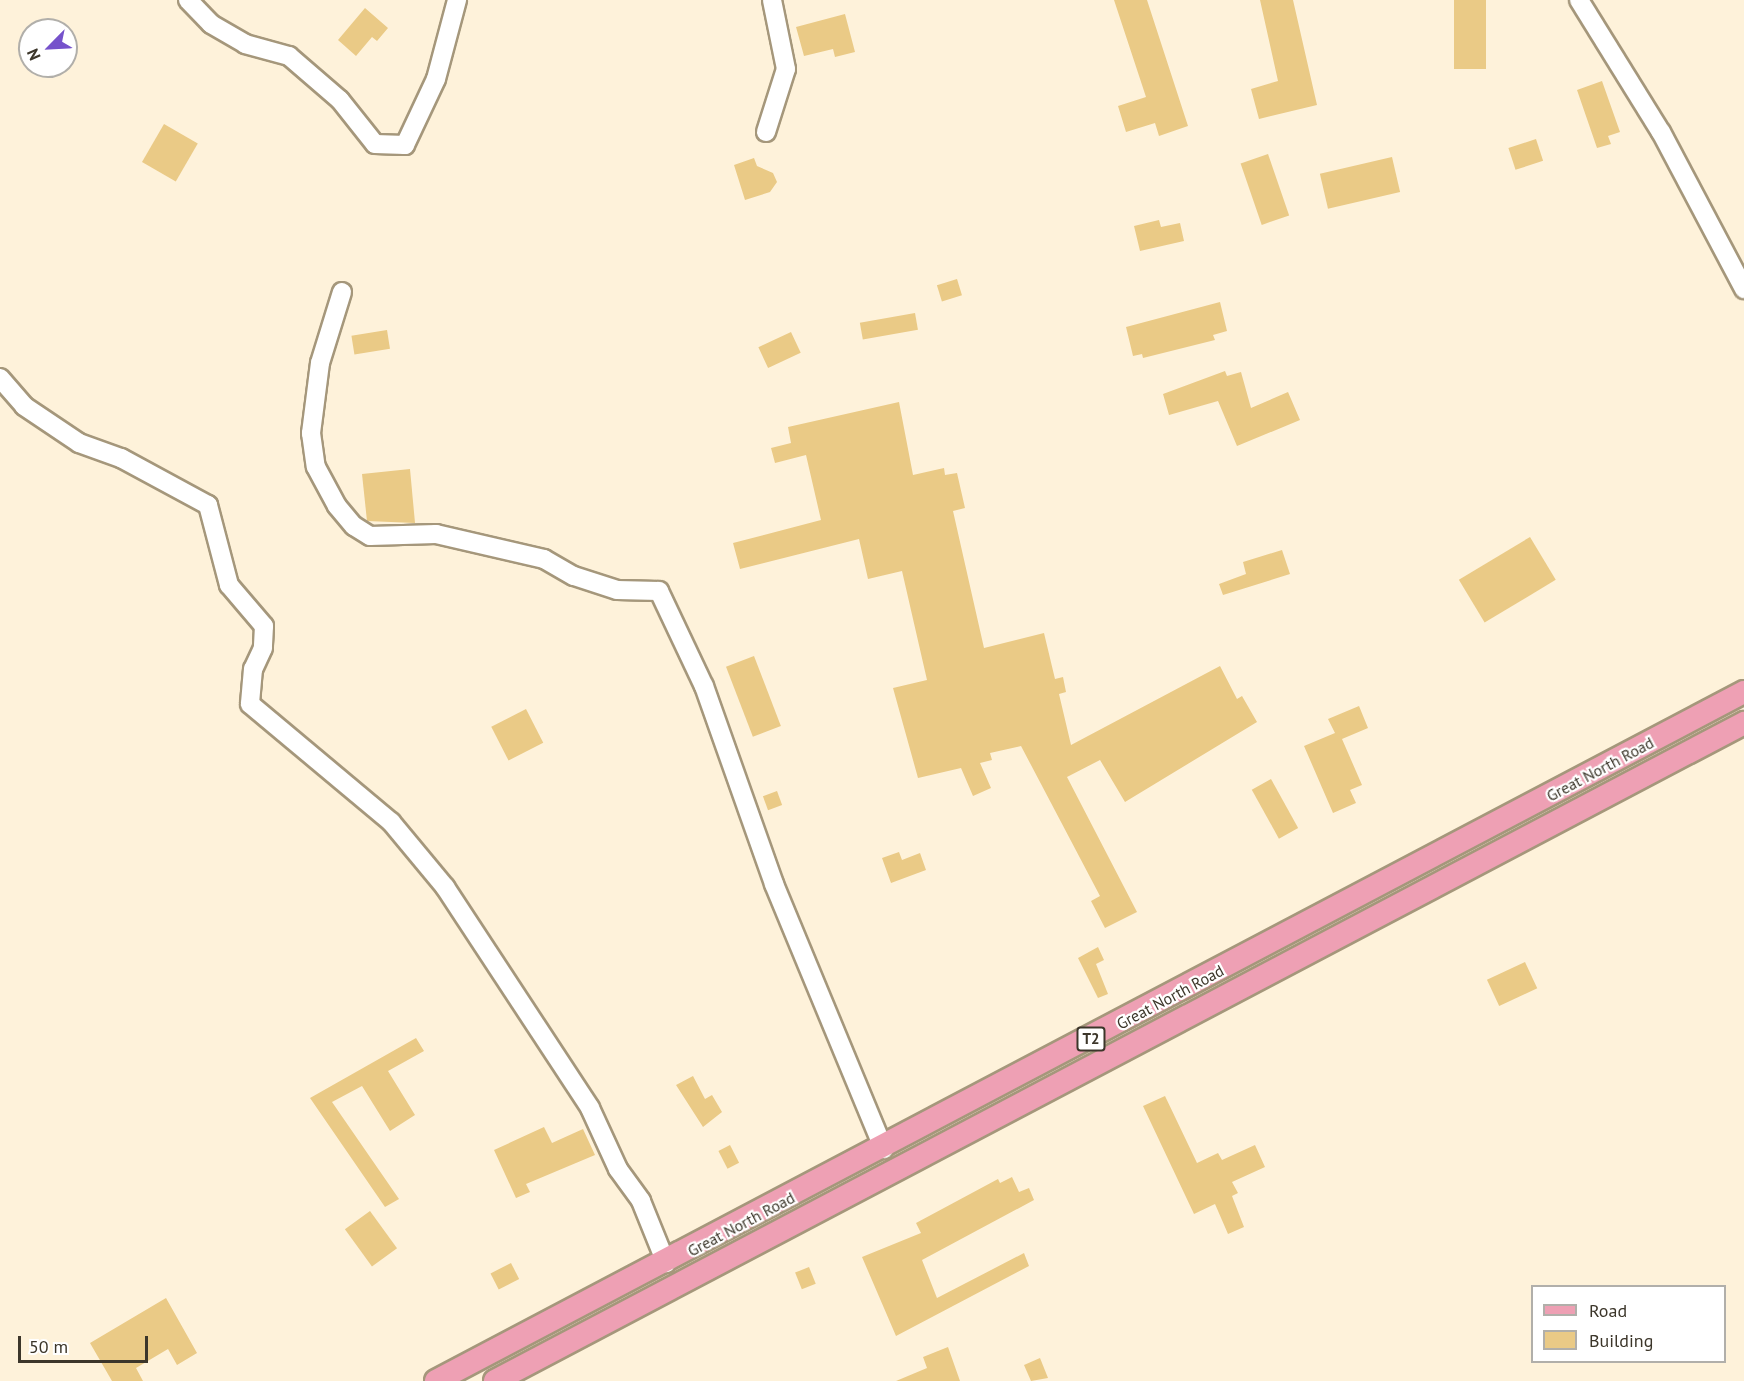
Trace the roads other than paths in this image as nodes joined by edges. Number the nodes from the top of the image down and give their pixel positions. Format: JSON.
{"nodes":[{"id":1,"x":188,"y":0,"type":"edge"},
{"id":2,"x":457,"y":0,"type":"edge"},
{"id":3,"x":772,"y":0,"type":"edge"},
{"id":4,"x":1579,"y":0,"type":"edge"},
{"id":5,"x":766,"y":132,"type":"dead end"},
{"id":6,"x":1744,"y":290,"type":"edge"},
{"id":7,"x":342,"y":292,"type":"dead end"},
{"id":8,"x":0,"y":378,"type":"edge"},
{"id":9,"x":1744,"y":692,"type":"edge"},
{"id":10,"x":1744,"y":723,"type":"edge"},
{"id":11,"x":884,"y":1149,"type":"junction"},
{"id":12,"x":666,"y":1263,"type":"junction"},
{"id":13,"x":436,"y":1381,"type":"edge"},
{"id":14,"x":495,"y":1381,"type":"edge"}],
"edges":[{"from":1,"to":2,"type":"street"},
{"from":3,"to":5,"type":"street"},
{"from":4,"to":6,"type":"street"},
{"from":7,"to":11,"type":"street"},
{"from":8,"to":12,"type":"street"},
{"from":9,"to":11,"type":"main road","name":"Great North Road","number":"T2"},
{"from":10,"to":14,"type":"main road","name":"Great North Road","number":"T2"},
{"from":11,"to":12,"type":"main road","name":"Great North Road","number":"T2"},
{"from":12,"to":13,"type":"main road","name":"Great North Road","number":"T2"}]}
